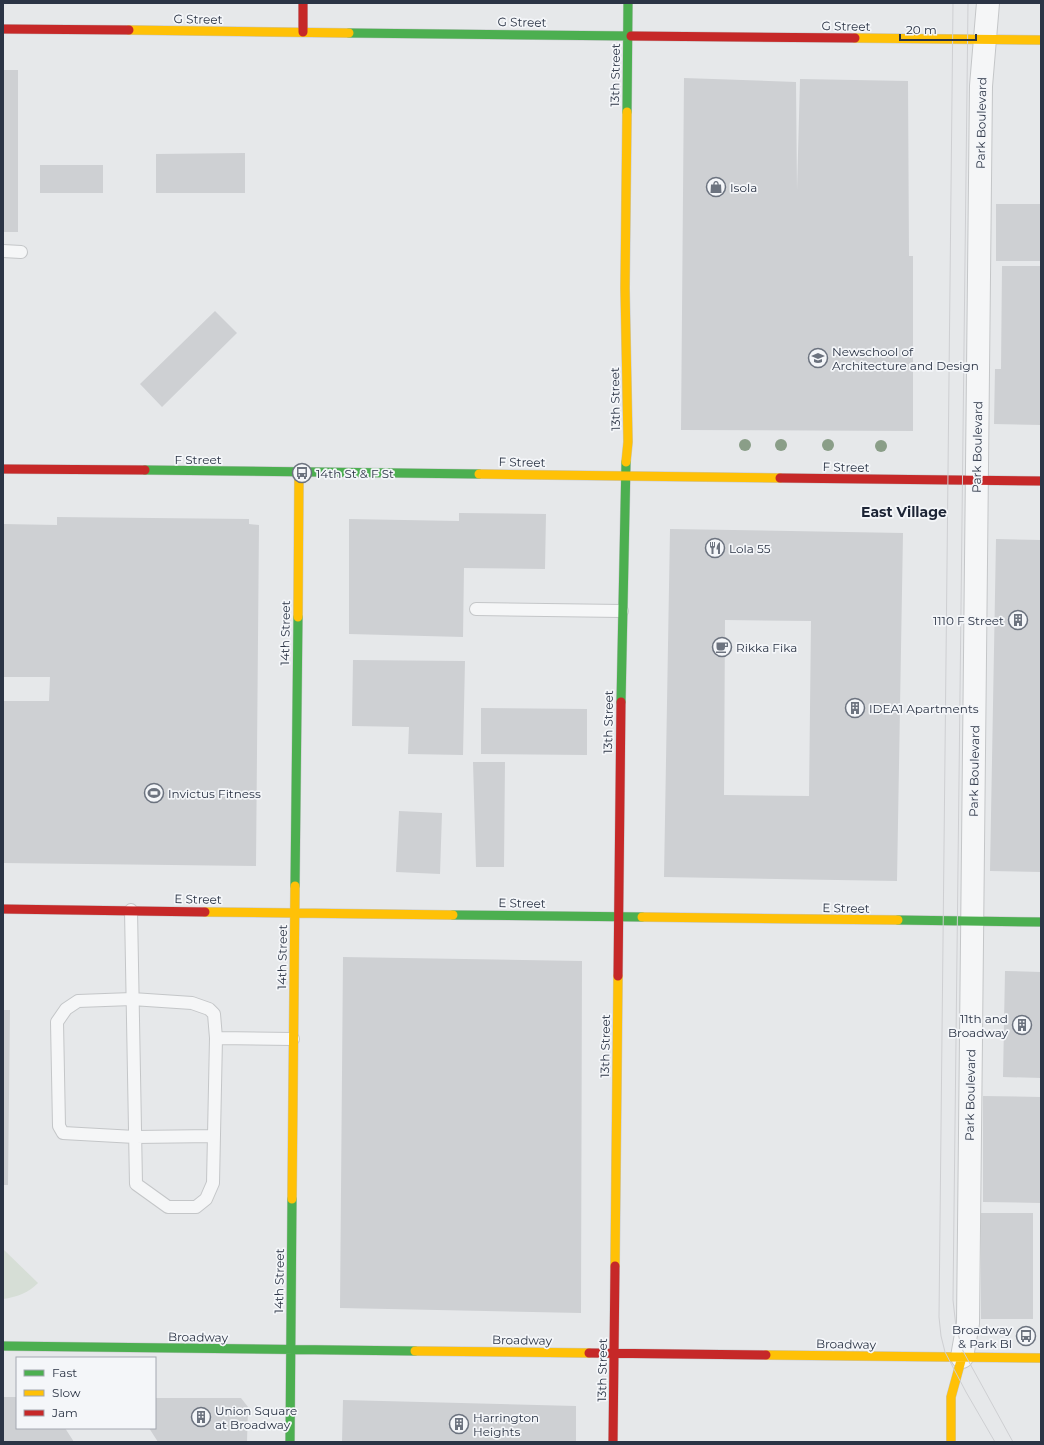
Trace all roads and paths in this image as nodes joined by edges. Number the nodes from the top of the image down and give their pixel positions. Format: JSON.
{"nodes":[{"id":1,"x":303,"y":3,"type":"edge"},
{"id":2,"x":628,"y":3,"type":"edge"},
{"id":3,"x":988,"y":3,"type":"edge"},
{"id":4,"x":3,"y":29,"type":"edge"},
{"id":5,"x":303,"y":32,"type":"junction"},
{"id":6,"x":628,"y":35,"type":"junction"},
{"id":7,"x":986,"y":40,"type":"junction"},
{"id":8,"x":1041,"y":40,"type":"edge"},
{"id":9,"x":3,"y":251,"type":"edge"},
{"id":10,"x":21,"y":252,"type":"dead end"},
{"id":11,"x":3,"y":469,"type":"edge"},
{"id":12,"x":299,"y":472,"type":"junction"},
{"id":13,"x":625,"y":476,"type":"junction"},
{"id":14,"x":977,"y":481,"type":"junction"},
{"id":15,"x":1041,"y":481,"type":"edge"},
{"id":16,"x":476,"y":609,"type":"dead end"},
{"id":17,"x":622,"y":612,"type":"junction"},
{"id":18,"x":3,"y":909,"type":"edge"},
{"id":19,"x":131,"y":910,"type":"junction"},
{"id":20,"x":295,"y":912,"type":"junction"},
{"id":21,"x":618,"y":917,"type":"junction"},
{"id":22,"x":972,"y":921,"type":"junction"},
{"id":23,"x":1041,"y":922,"type":"edge"},
{"id":24,"x":132,"y":999,"type":"junction"},
{"id":25,"x":216,"y":1038,"type":"junction"},
{"id":26,"x":294,"y":1039,"type":"junction"},
{"id":27,"x":214,"y":1136,"type":"junction"},
{"id":28,"x":135,"y":1137,"type":"junction"},
{"id":29,"x":3,"y":1346,"type":"edge"},
{"id":30,"x":290,"y":1350,"type":"junction"},
{"id":31,"x":614,"y":1353,"type":"junction"},
{"id":32,"x":962,"y":1357,"type":"junction"},
{"id":33,"x":1041,"y":1358,"type":"edge"},
{"id":34,"x":290,"y":1442,"type":"edge"},
{"id":35,"x":613,"y":1442,"type":"edge"},
{"id":36,"x":950,"y":1442,"type":"edge"}],
"edges":[{"from":1,"to":5,"type":"street"},
{"from":2,"to":6,"type":"street","name":"13th Street"},
{"from":3,"to":7,"type":"street","name":"Park Boulevard"},
{"from":4,"to":5,"type":"street","name":"G Street"},
{"from":5,"to":6,"type":"street","name":"G Street"},
{"from":6,"to":7,"type":"street","name":"G Street"},
{"from":6,"to":13,"type":"street","name":"13th Street"},
{"from":7,"to":8,"type":"street","name":"G Street"},
{"from":7,"to":14,"type":"street","name":"Park Boulevard"},
{"from":9,"to":10,"type":"lane"},
{"from":11,"to":12,"type":"street","name":"F Street"},
{"from":12,"to":13,"type":"street","name":"F Street"},
{"from":12,"to":20,"type":"street","name":"14th Street"},
{"from":13,"to":14,"type":"street","name":"F Street"},
{"from":13,"to":17,"type":"street","name":"13th Street"},
{"from":14,"to":15,"type":"street","name":"F Street"},
{"from":14,"to":22,"type":"street","name":"Park Boulevard"},
{"from":16,"to":17,"type":"lane"},
{"from":17,"to":21,"type":"street","name":"13th Street"},
{"from":18,"to":19,"type":"street","name":"E Street"},
{"from":19,"to":20,"type":"street","name":"E Street"},
{"from":19,"to":24,"type":"lane"},
{"from":20,"to":21,"type":"street","name":"E Street"},
{"from":20,"to":26,"type":"street","name":"14th Street"},
{"from":21,"to":22,"type":"street","name":"E Street"},
{"from":21,"to":31,"type":"street","name":"13th Street"},
{"from":22,"to":23,"type":"street","name":"E Street"},
{"from":22,"to":32,"type":"street","name":"Park Boulevard"},
{"from":24,"to":25,"type":"lane"},
{"from":24,"to":28,"type":"lane"},
{"from":24,"to":28,"type":"lane"},
{"from":25,"to":26,"type":"lane"},
{"from":25,"to":27,"type":"lane"},
{"from":26,"to":30,"type":"street","name":"14th Street"},
{"from":27,"to":28,"type":"lane"},
{"from":27,"to":28,"type":"lane"},
{"from":29,"to":30,"type":"street","name":"Broadway"},
{"from":30,"to":31,"type":"street","name":"Broadway"},
{"from":30,"to":34,"type":"street","name":"14th Street"},
{"from":31,"to":32,"type":"street","name":"Broadway"},
{"from":31,"to":35,"type":"street","name":"13th Street"},
{"from":32,"to":33,"type":"street","name":"Broadway"},
{"from":32,"to":36,"type":"street","name":"Park Boulevard"}]}
